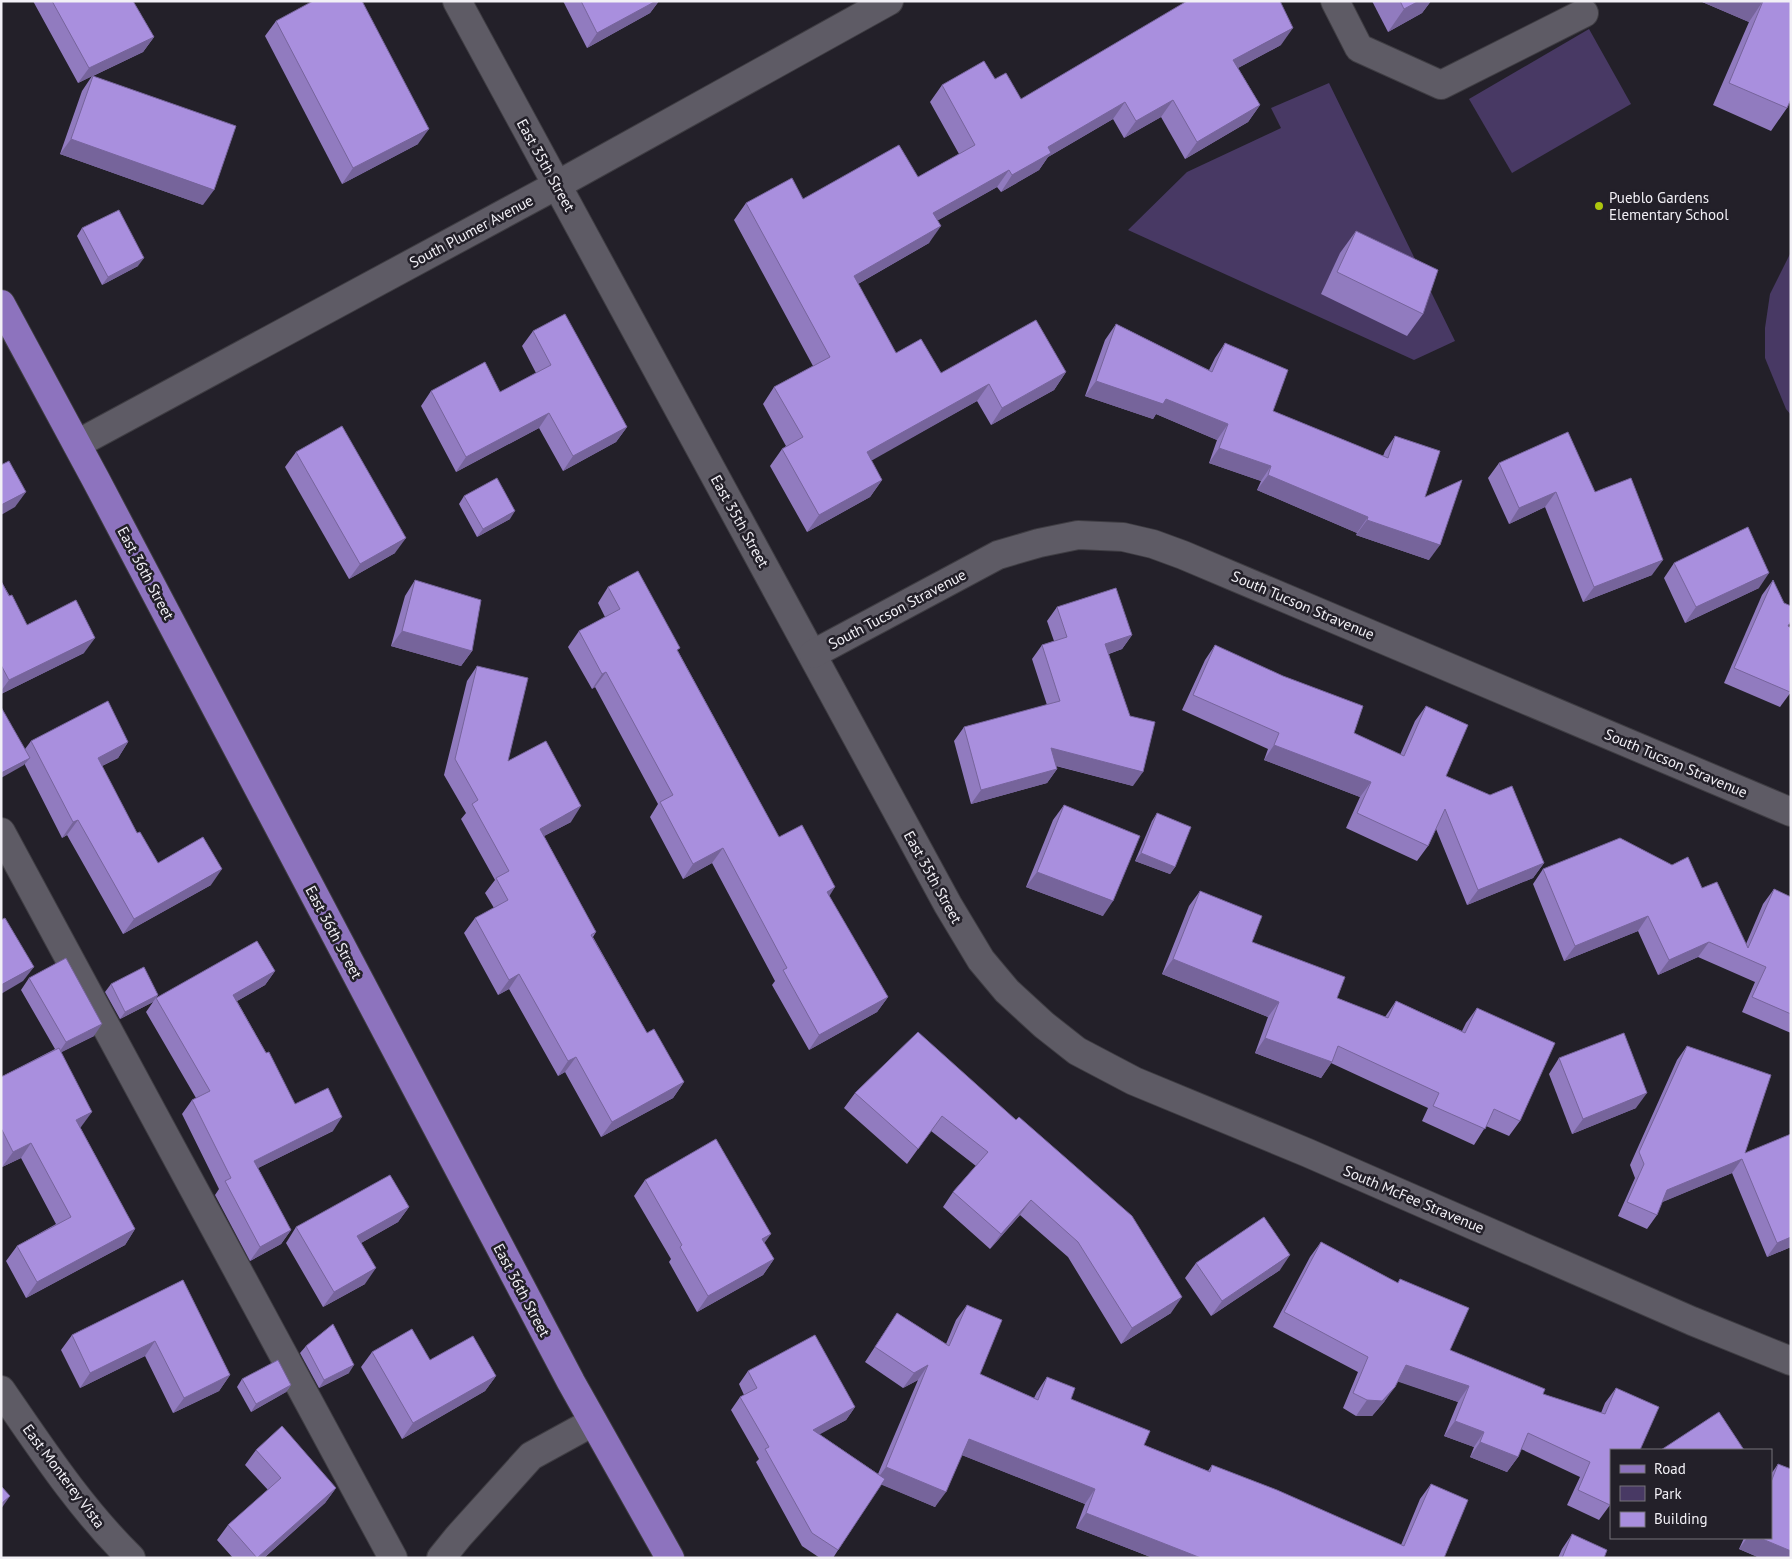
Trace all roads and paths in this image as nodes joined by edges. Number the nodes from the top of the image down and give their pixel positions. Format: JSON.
{"nodes":[{"id":1,"x":457,"y":1,"type":"edge"},
{"id":2,"x":889,"y":1,"type":"edge"},
{"id":3,"x":1335,"y":1,"type":"edge"},
{"id":4,"x":1584,"y":13,"type":"dead end"},
{"id":5,"x":557,"y":185,"type":"junction"},
{"id":6,"x":1,"y":304,"type":"edge"},
{"id":7,"x":78,"y":444,"type":"junction"},
{"id":8,"x":813,"y":654,"type":"junction"},
{"id":9,"x":1791,"y":812,"type":"edge"},
{"id":10,"x":1,"y":832,"type":"edge"},
{"id":11,"x":1044,"y":1025,"type":"joint"},
{"id":12,"x":1791,"y":1361,"type":"edge"},
{"id":13,"x":1,"y":1390,"type":"edge"},
{"id":14,"x":593,"y":1422,"type":"junction"},
{"id":15,"x":131,"y":1558,"type":"edge"},
{"id":16,"x":393,"y":1558,"type":"edge"},
{"id":17,"x":441,"y":1558,"type":"edge"},
{"id":18,"x":670,"y":1558,"type":"edge"}],
"edges":[{"from":1,"to":5,"type":"street","name":"East 35th Street"},
{"from":2,"to":5,"type":"street","name":"South Plumer Avenue"},
{"from":3,"to":4,"type":"street"},
{"from":5,"to":7,"type":"street","name":"South Plumer Avenue"},
{"from":5,"to":8,"type":"street","name":"East 35th Street"},
{"from":6,"to":7,"type":"main road","name":"East 36th Street"},
{"from":7,"to":14,"type":"main road","name":"East 36th Street"},
{"from":8,"to":9,"type":"street","name":"South Tucson Stravenue"},
{"from":8,"to":11,"type":"street","name":"East 35th Street"},
{"from":10,"to":16,"type":"street"},
{"from":11,"to":12,"type":"street","name":"South McFee Stravenue"},
{"from":13,"to":15,"type":"street","name":"East Monterey Vista"},
{"from":14,"to":17,"type":"street"},
{"from":14,"to":18,"type":"main road","name":"East 36th Street"}]}
